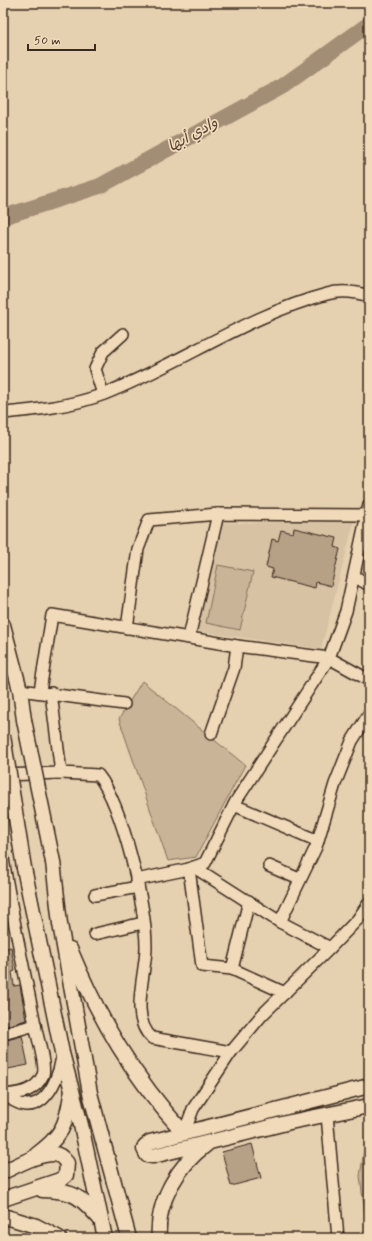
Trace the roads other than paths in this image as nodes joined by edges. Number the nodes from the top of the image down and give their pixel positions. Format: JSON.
{"nodes":[{"id":1,"x":369,"y":296,"type":"edge"},
{"id":2,"x":123,"y":334,"type":"dead end"},
{"id":3,"x":103,"y":394,"type":"junction"},
{"id":4,"x":3,"y":413,"type":"edge"},
{"id":5,"x":368,"y":510,"type":"edge"},
{"id":6,"x":218,"y":514,"type":"junction"},
{"id":7,"x":354,"y":576,"type":"junction"},
{"id":8,"x":369,"y":585,"type":"edge"},
{"id":9,"x":3,"y":625,"type":"edge"},
{"id":10,"x":127,"y":628,"type":"junction"},
{"id":11,"x":189,"y":637,"type":"junction"},
{"id":12,"x":237,"y":646,"type":"junction"},
{"id":13,"x":329,"y":658,"type":"junction"},
{"id":14,"x":369,"y":680,"type":"edge"},
{"id":15,"x":20,"y":690,"type":"junction"},
{"id":16,"x":46,"y":692,"type":"junction"},
{"id":17,"x":124,"y":704,"type":"dead end"},
{"id":18,"x":369,"y":714,"type":"edge"},
{"id":19,"x":211,"y":734,"type":"dead end"},
{"id":20,"x":3,"y":736,"type":"edge"},
{"id":21,"x":61,"y":774,"type":"junction"},
{"id":22,"x":3,"y":775,"type":"edge"},
{"id":23,"x":234,"y":805,"type":"junction"},
{"id":24,"x":318,"y":841,"type":"junction"},
{"id":25,"x":3,"y":858,"type":"edge"},
{"id":26,"x":269,"y":866,"type":"dead end"},
{"id":27,"x":192,"y":868,"type":"junction"},
{"id":28,"x":299,"y":879,"type":"junction"},
{"id":29,"x":137,"y":884,"type":"junction"},
{"id":30,"x":95,"y":895,"type":"dead end"},
{"id":31,"x":249,"y":901,"type":"junction"},
{"id":32,"x":369,"y":903,"type":"edge"},
{"id":33,"x":7,"y":909,"type":"edge"},
{"id":34,"x":280,"y":922,"type":"junction"},
{"id":35,"x":143,"y":923,"type":"junction"},
{"id":36,"x":60,"y":924,"type":"junction"},
{"id":37,"x":95,"y":934,"type":"dead end"},
{"id":38,"x":330,"y":948,"type":"junction"},
{"id":39,"x":232,"y":969,"type":"junction"},
{"id":40,"x":285,"y":993,"type":"junction"},
{"id":41,"x":35,"y":1025,"type":"junction"},
{"id":42,"x":3,"y":1034,"type":"edge"},
{"id":43,"x":231,"y":1052,"type":"junction"},
{"id":44,"x":62,"y":1053,"type":"junction"},
{"id":45,"x":368,"y":1084,"type":"edge"},
{"id":46,"x":72,"y":1091,"type":"junction"},
{"id":47,"x":4,"y":1094,"type":"edge"},
{"id":48,"x":368,"y":1107,"type":"edge"},
{"id":49,"x":327,"y":1115,"type":"junction"},
{"id":50,"x":184,"y":1133,"type":"junction"},
{"id":51,"x":212,"y":1141,"type":"junction"},
{"id":52,"x":31,"y":1159,"type":"junction"},
{"id":53,"x":3,"y":1172,"type":"edge"},
{"id":54,"x":34,"y":1189,"type":"junction"},
{"id":55,"x":3,"y":1200,"type":"edge"},
{"id":56,"x":3,"y":1216,"type":"edge"},
{"id":57,"x":100,"y":1219,"type":"junction"},
{"id":58,"x":59,"y":1238,"type":"edge"},
{"id":59,"x":105,"y":1238,"type":"edge"},
{"id":60,"x":130,"y":1238,"type":"edge"},
{"id":61,"x":159,"y":1238,"type":"edge"},
{"id":62,"x":338,"y":1238,"type":"edge"}],
"edges":[{"from":1,"to":3,"type":"street"},
{"from":2,"to":3,"type":"street"},
{"from":3,"to":4,"type":"street"},
{"from":5,"to":6,"type":"street"},
{"from":5,"to":7,"type":"street"},
{"from":6,"to":10,"type":"street"},
{"from":6,"to":11,"type":"street"},
{"from":7,"to":8,"type":"street"},
{"from":7,"to":13,"type":"street"},
{"from":9,"to":15,"type":"main road"},
{"from":10,"to":11,"type":"street"},
{"from":10,"to":16,"type":"street"},
{"from":11,"to":12,"type":"street"},
{"from":12,"to":13,"type":"street"},
{"from":12,"to":19,"type":"street"},
{"from":13,"to":14,"type":"street"},
{"from":13,"to":23,"type":"street"},
{"from":15,"to":16,"type":"street"},
{"from":15,"to":36,"type":"main road","bridge":true},
{"from":16,"to":17,"type":"street"},
{"from":16,"to":21,"type":"street"},
{"from":18,"to":24,"type":"street"},
{"from":20,"to":44,"type":"main road","bridge":true},
{"from":21,"to":22,"type":"street"},
{"from":21,"to":29,"type":"street"},
{"from":23,"to":24,"type":"street"},
{"from":23,"to":27,"type":"street"},
{"from":24,"to":28,"type":"street"},
{"from":25,"to":33,"type":"street"},
{"from":26,"to":28,"type":"street"},
{"from":27,"to":29,"type":"street"},
{"from":27,"to":31,"type":"street"},
{"from":27,"to":39,"type":"street"},
{"from":28,"to":34,"type":"street"},
{"from":29,"to":30,"type":"street"},
{"from":29,"to":35,"type":"street"},
{"from":31,"to":34,"type":"street"},
{"from":31,"to":39,"type":"street"},
{"from":32,"to":38,"type":"street"},
{"from":33,"to":41,"type":"street"},
{"from":34,"to":38,"type":"street"},
{"from":35,"to":37,"type":"street"},
{"from":35,"to":43,"type":"street"},
{"from":36,"to":50,"type":"main road"},
{"from":36,"to":60,"type":"main road"},
{"from":38,"to":40,"type":"street"},
{"from":39,"to":40,"type":"street"},
{"from":40,"to":43,"type":"street"},
{"from":41,"to":42,"type":"street"},
{"from":41,"to":47,"type":"street"},
{"from":43,"to":50,"type":"street"},
{"from":44,"to":46,"type":"main road"},
{"from":44,"to":47,"type":"street"},
{"from":45,"to":50,"type":"main road"},
{"from":46,"to":52,"type":"main road"},
{"from":46,"to":57,"type":"main road"},
{"from":48,"to":49,"type":"main road"},
{"from":49,"to":51,"type":"main road"},
{"from":49,"to":62,"type":"street"},
{"from":50,"to":51,"type":"main road"},
{"from":51,"to":61,"type":"main road"},
{"from":52,"to":53,"type":"main road"},
{"from":52,"to":54,"type":"main road"},
{"from":54,"to":55,"type":"main road"},
{"from":54,"to":57,"type":"main road"},
{"from":56,"to":58,"type":"main road"},
{"from":57,"to":59,"type":"main road"}]}
